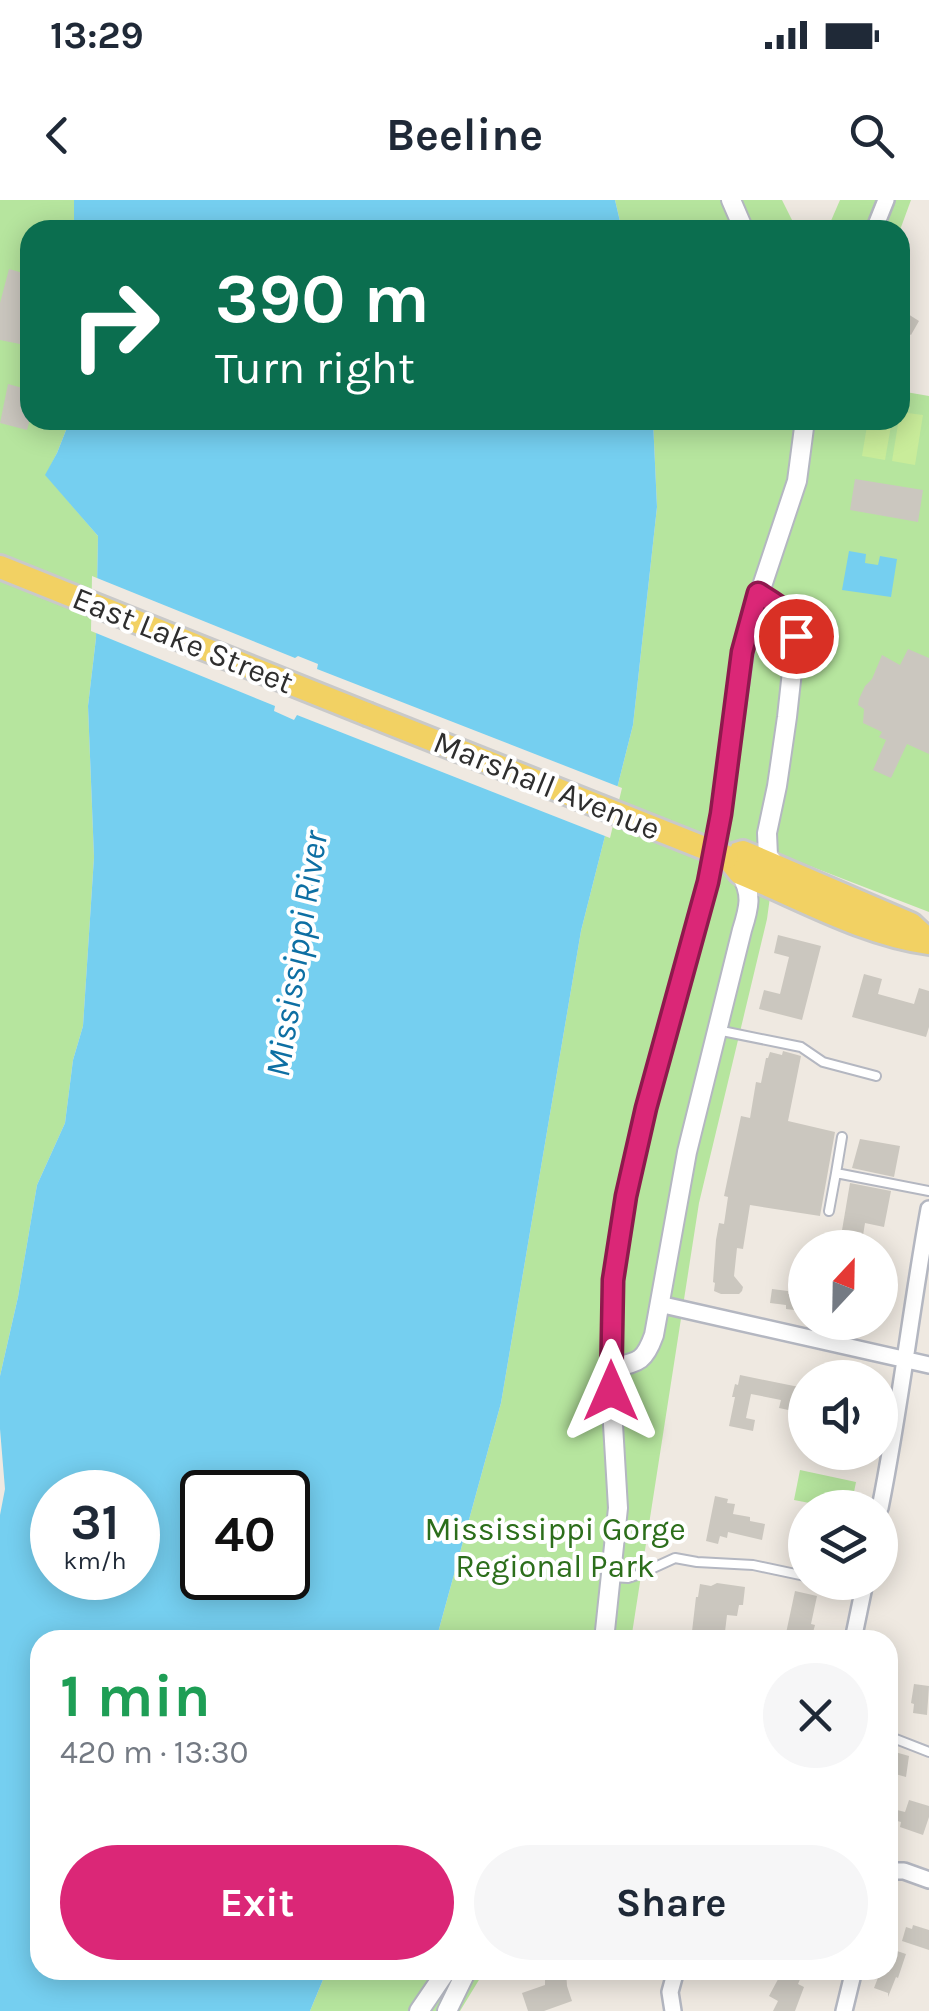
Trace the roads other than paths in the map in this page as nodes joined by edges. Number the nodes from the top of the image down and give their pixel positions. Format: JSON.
{"nodes":[{"id":1,"x":804,"y":430,"type":"edge"},
{"id":2,"x":0,"y":567,"type":"edge"},
{"id":3,"x":758,"y":593,"type":"junction"},
{"id":4,"x":367,"y":714,"type":"joint"},
{"id":5,"x":767,"y":832,"type":"junction"},
{"id":6,"x":737,"y":861,"type":"junction"},
{"id":7,"x":778,"y":878,"type":"junction"},
{"id":8,"x":750,"y":906,"type":"junction"},
{"id":9,"x":929,"y":942,"type":"edge"},
{"id":10,"x":716,"y":1030,"type":"junction"},
{"id":11,"x":876,"y":1076,"type":"dead end"},
{"id":12,"x":842,"y":1138,"type":"dead end"},
{"id":13,"x":836,"y":1174,"type":"junction"},
{"id":14,"x":929,"y":1191,"type":"edge"},
{"id":15,"x":929,"y":1209,"type":"edge"},
{"id":16,"x":829,"y":1211,"type":"dead end"},
{"id":17,"x":659,"y":1304,"type":"junction"},
{"id":18,"x":906,"y":1360,"type":"junction"},
{"id":19,"x":929,"y":1365,"type":"edge"},
{"id":20,"x":610,"y":1368,"type":"junction"},
{"id":21,"x":883,"y":1490,"type":"edge"},
{"id":22,"x":788,"y":1572,"type":"edge"},
{"id":23,"x":612,"y":1577,"type":"junction"},
{"id":24,"x":861,"y":1600,"type":"edge"},
{"id":25,"x":605,"y":1630,"type":"edge"},
{"id":26,"x":855,"y":1630,"type":"edge"},
{"id":27,"x":898,"y":1740,"type":"edge"},
{"id":28,"x":929,"y":1752,"type":"edge"},
{"id":29,"x":898,"y":1870,"type":"edge"},
{"id":30,"x":929,"y":1880,"type":"edge"},
{"id":31,"x":441,"y":1980,"type":"edge"},
{"id":32,"x":462,"y":1980,"type":"edge"},
{"id":33,"x":673,"y":1980,"type":"edge"},
{"id":34,"x":852,"y":1980,"type":"edge"},
{"id":35,"x":419,"y":2011,"type":"edge"},
{"id":36,"x":447,"y":2011,"type":"edge"},
{"id":37,"x":673,"y":2011,"type":"edge"},
{"id":38,"x":844,"y":2011,"type":"edge"}],
"edges":[{"from":1,"to":3,"type":"street"},
{"from":2,"to":4,"type":"main road","name":"East Lake Street"},
{"from":3,"to":5,"type":"street"},
{"from":3,"to":20,"type":"street"},
{"from":4,"to":6,"type":"main road","name":"Marshall Avenue","bridge":true},
{"from":5,"to":6,"type":"street"},
{"from":5,"to":7,"type":"street"},
{"from":6,"to":7,"type":"main road","name":"Marshall Avenue"},
{"from":6,"to":8,"type":"street"},
{"from":7,"to":8,"type":"street"},
{"from":7,"to":9,"type":"main road","name":"Marshall Avenue"},
{"from":8,"to":10,"type":"street"},
{"from":10,"to":11,"type":"lane"},
{"from":10,"to":17,"type":"street"},
{"from":12,"to":13,"type":"lane"},
{"from":13,"to":14,"type":"lane"},
{"from":13,"to":16,"type":"lane"},
{"from":15,"to":18,"type":"street"},
{"from":17,"to":18,"type":"street"},
{"from":17,"to":20,"type":"street"},
{"from":18,"to":19,"type":"street"},
{"from":18,"to":21,"type":"street"},
{"from":20,"to":23,"type":"street"},
{"from":22,"to":23,"type":"lane"},
{"from":23,"to":25,"type":"street"},
{"from":24,"to":26,"type":"street"},
{"from":27,"to":28,"type":"lane"},
{"from":29,"to":30,"type":"street"},
{"from":31,"to":35,"type":"street"},
{"from":32,"to":36,"type":"street"},
{"from":33,"to":37,"type":"street"},
{"from":34,"to":38,"type":"street"}]}
